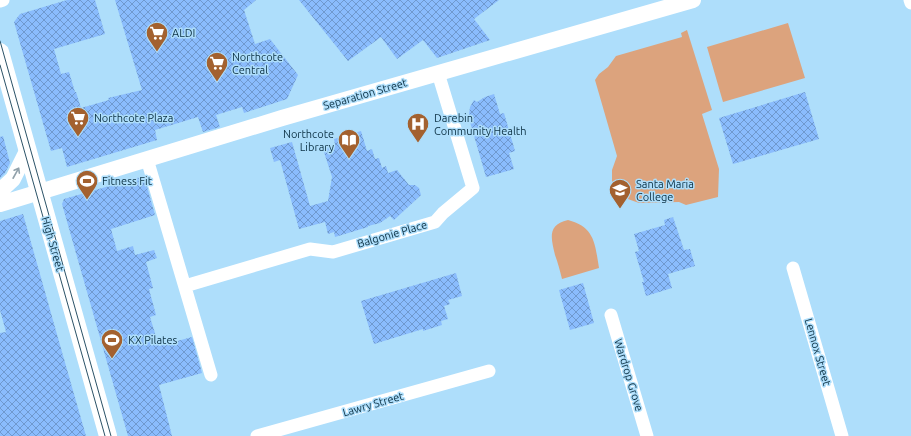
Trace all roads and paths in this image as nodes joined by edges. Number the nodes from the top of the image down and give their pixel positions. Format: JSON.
{"nodes":[{"id":1,"x":693,"y":0,"type":"edge"},
{"id":2,"x":0,"y":52,"type":"edge"},
{"id":3,"x":438,"y":73,"type":"junction"},
{"id":4,"x":27,"y":151,"type":"junction"},
{"id":5,"x":147,"y":159,"type":"junction"},
{"id":6,"x":0,"y":191,"type":"edge"},
{"id":7,"x":39,"y":192,"type":"junction"},
{"id":8,"x":0,"y":204,"type":"edge"},
{"id":9,"x":793,"y":268,"type":"dead end"},
{"id":10,"x":185,"y":286,"type":"junction"},
{"id":11,"x":611,"y":315,"type":"dead end"},
{"id":12,"x":489,"y":371,"type":"dead end"},
{"id":13,"x":210,"y":375,"type":"dead end"},
{"id":14,"x":108,"y":436,"type":"edge"},
{"id":15,"x":257,"y":436,"type":"edge"},
{"id":16,"x":647,"y":436,"type":"edge"},
{"id":17,"x":842,"y":436,"type":"edge"}],
"edges":[{"from":1,"to":3,"type":"street","name":"Separation Street"},
{"from":2,"to":4,"type":"main road","name":"High Street"},
{"from":3,"to":5,"type":"street","name":"Separation Street"},
{"from":3,"to":10,"type":"street","name":"Balgonie Place"},
{"from":6,"to":4,"type":"street","one_way":true},
{"from":4,"to":7,"type":"main road","name":"High Street"},
{"from":5,"to":7,"type":"street","name":"Separation Street"},
{"from":5,"to":10,"type":"street"},
{"from":7,"to":8,"type":"street","name":"Separation Street"},
{"from":7,"to":14,"type":"main road","name":"High Street"},
{"from":9,"to":17,"type":"street","name":"Lennox Street"},
{"from":10,"to":13,"type":"street"},
{"from":11,"to":16,"type":"street","name":"Wardrop Grove"},
{"from":12,"to":15,"type":"street","name":"Lawry Street"}]}
